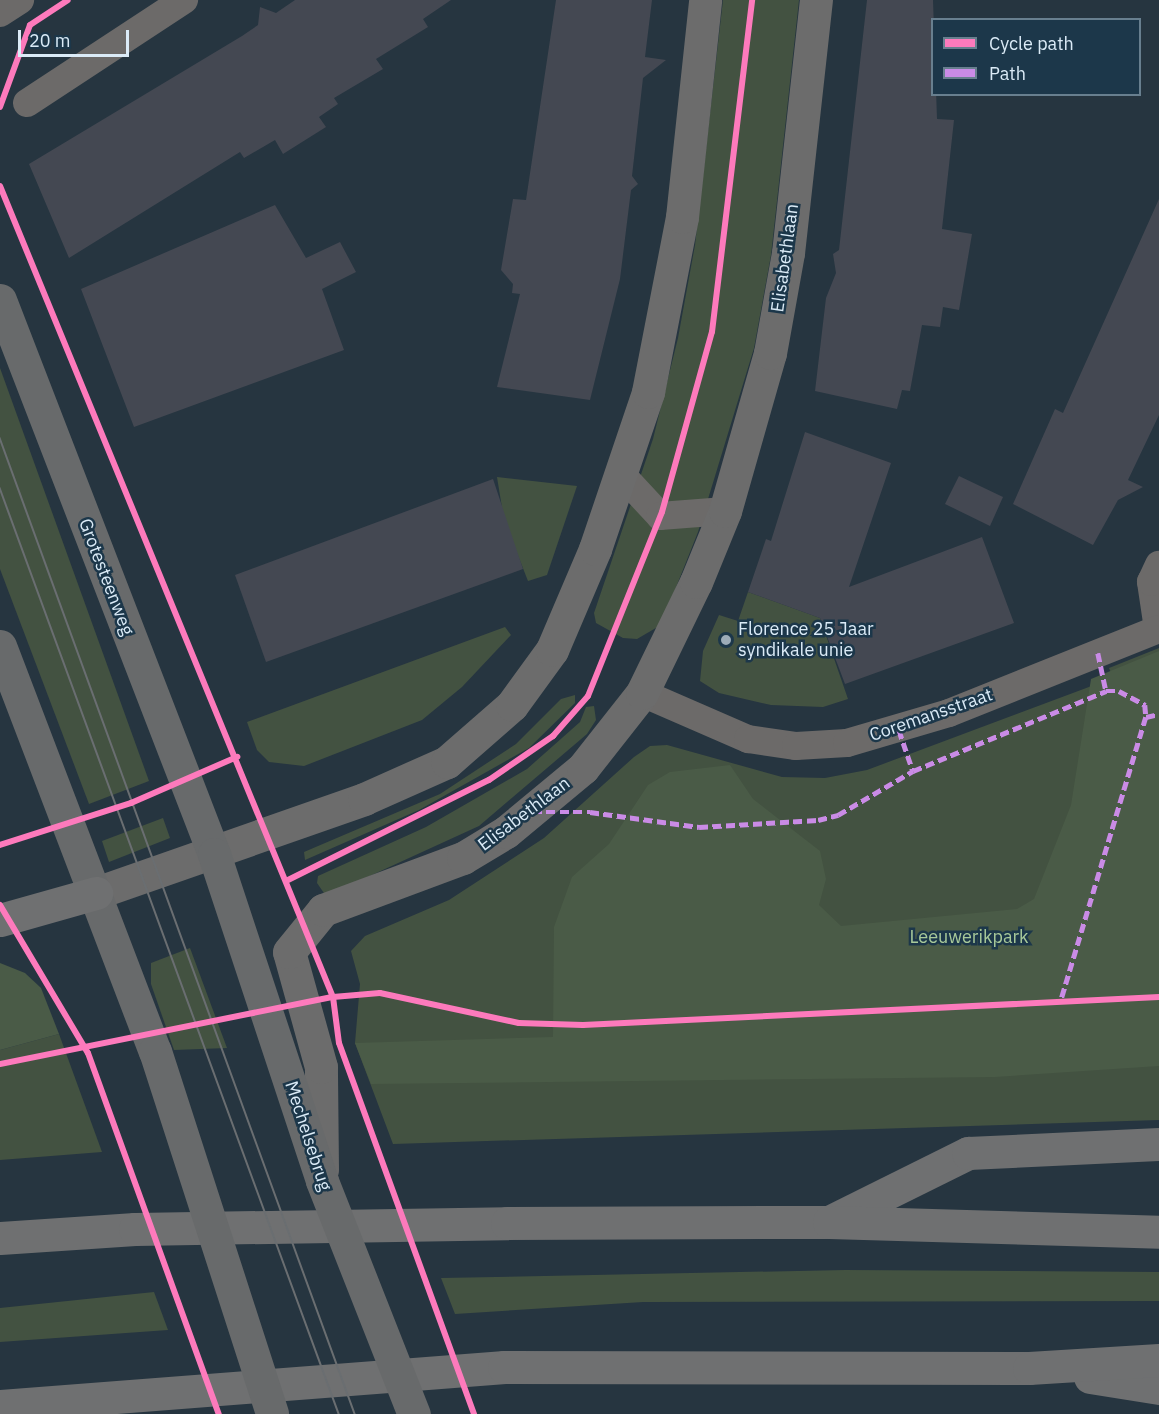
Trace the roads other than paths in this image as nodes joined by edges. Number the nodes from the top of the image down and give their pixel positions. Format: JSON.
{"nodes":[{"id":1,"x":20,"y":0,"type":"edge"},
{"id":2,"x":184,"y":0,"type":"edge"},
{"id":3,"x":705,"y":0,"type":"edge"},
{"id":4,"x":816,"y":0,"type":"edge"},
{"id":5,"x":0,"y":13,"type":"edge"},
{"id":6,"x":27,"y":102,"type":"dead end"},
{"id":7,"x":0,"y":300,"type":"edge"},
{"id":8,"x":622,"y":475,"type":"junction"},
{"id":9,"x":725,"y":511,"type":"junction"},
{"id":10,"x":1159,"y":565,"type":"edge"},
{"id":11,"x":1159,"y":629,"type":"edge"},
{"id":12,"x":0,"y":646,"type":"edge"},
{"id":13,"x":642,"y":693,"type":"junction"},
{"id":14,"x":214,"y":854,"type":"junction"},
{"id":15,"x":96,"y":893,"type":"junction"},
{"id":16,"x":0,"y":920,"type":"edge"},
{"id":17,"x":1159,"y":1144,"type":"edge"},
{"id":18,"x":322,"y":1181,"type":"junction"},
{"id":19,"x":828,"y":1222,"type":"junction"},
{"id":20,"x":1159,"y":1232,"type":"edge"},
{"id":21,"x":0,"y":1238,"type":"edge"},
{"id":22,"x":1159,"y":1359,"type":"edge"},
{"id":23,"x":1029,"y":1368,"type":"junction"},
{"id":24,"x":1159,"y":1388,"type":"edge"},
{"id":25,"x":0,"y":1406,"type":"edge"},
{"id":26,"x":272,"y":1414,"type":"edge"},
{"id":27,"x":414,"y":1414,"type":"edge"}],
"edges":[{"from":1,"to":5,"type":"street"},
{"from":2,"to":6,"type":"street"},
{"from":3,"to":8,"type":"main road"},
{"from":4,"to":9,"type":"main road","name":"Elisabethlaan"},
{"from":7,"to":14,"type":"main road","name":"Grotesteenweg"},
{"from":8,"to":9,"type":"street"},
{"from":8,"to":14,"type":"main road"},
{"from":9,"to":13,"type":"main road","name":"Elisabethlaan"},
{"from":10,"to":11,"type":"street"},
{"from":11,"to":13,"type":"street","name":"Coremansstraat"},
{"from":12,"to":15,"type":"main road"},
{"from":13,"to":18,"type":"main road","name":"Elisabethlaan"},
{"from":14,"to":15,"type":"main road"},
{"from":14,"to":18,"type":"main road","name":"Mechelsebrug"},
{"from":15,"to":16,"type":"highway"},
{"from":15,"to":26,"type":"main road","bridge":true},
{"from":17,"to":19,"type":"highway"},
{"from":18,"to":27,"type":"main road","name":"Mechelsebrug","bridge":true},
{"from":19,"to":20,"type":"highway"},
{"from":19,"to":21,"type":"highway"},
{"from":22,"to":23,"type":"highway"},
{"from":23,"to":24,"type":"highway"},
{"from":23,"to":25,"type":"highway"}]}
